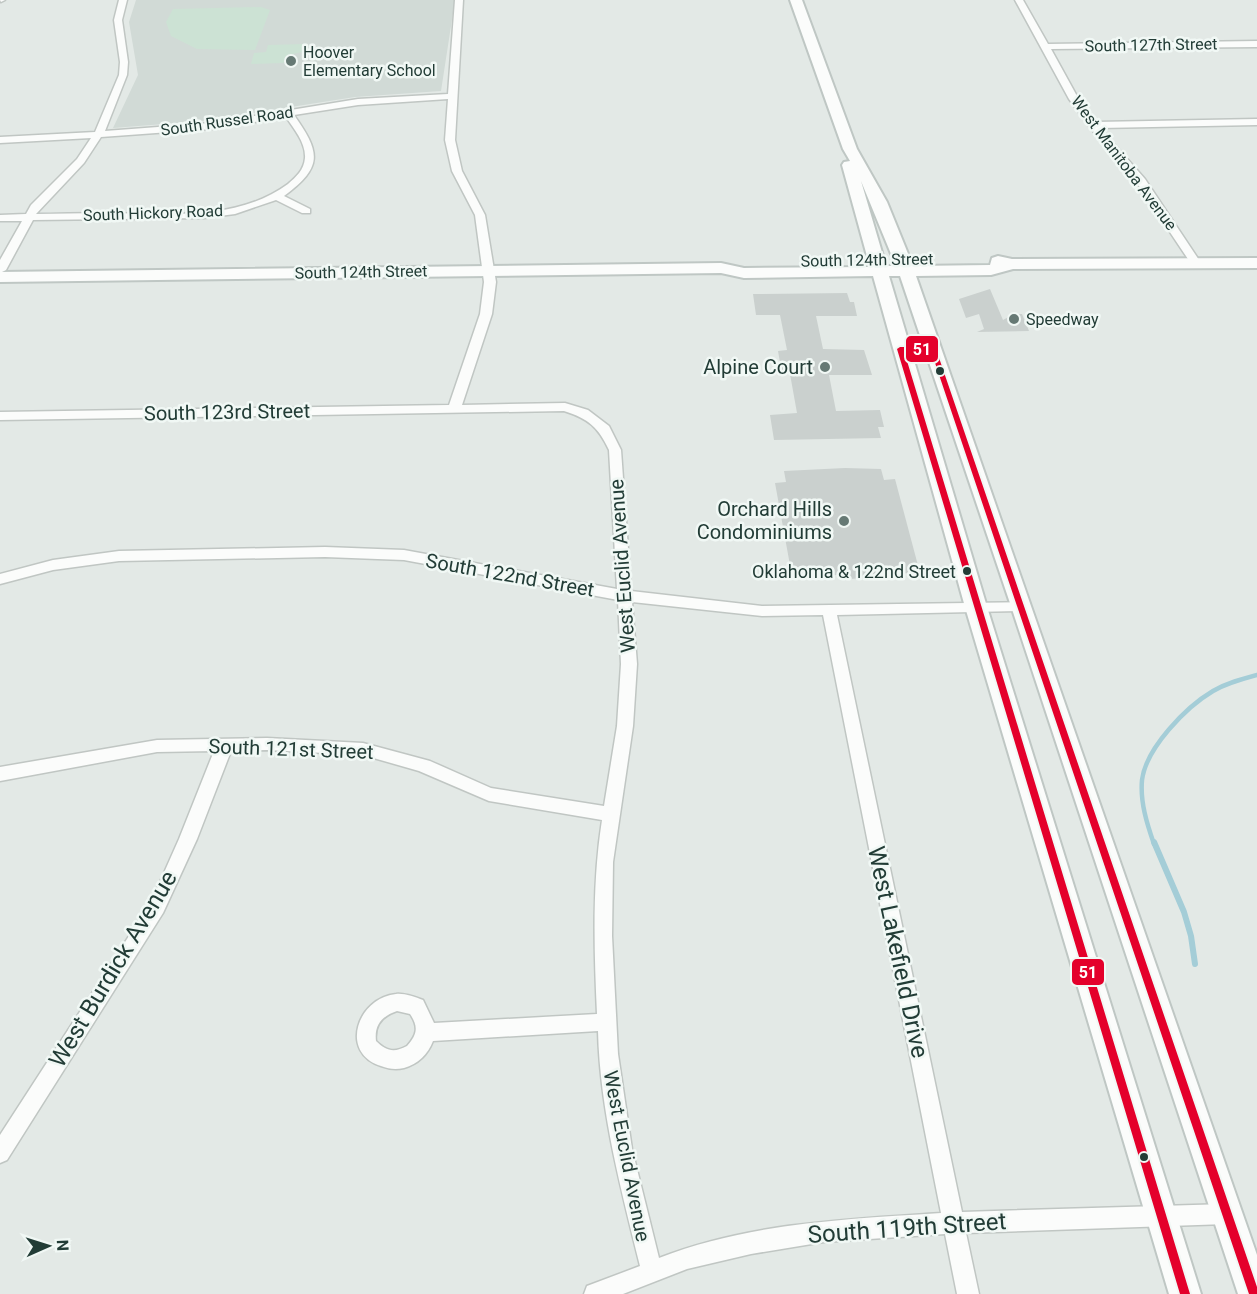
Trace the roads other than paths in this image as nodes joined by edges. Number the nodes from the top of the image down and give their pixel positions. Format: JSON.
{"nodes":[{"id":1,"x":123,"y":0,"type":"edge"},
{"id":2,"x":796,"y":0,"type":"edge"},
{"id":3,"x":1019,"y":0,"type":"edge"},
{"id":4,"x":459,"y":3,"type":"edge"},
{"id":5,"x":1257,"y":44,"type":"edge"},
{"id":6,"x":1044,"y":46,"type":"junction"},
{"id":7,"x":453,"y":96,"type":"junction"},
{"id":8,"x":288,"y":113,"type":"junction"},
{"id":9,"x":1257,"y":122,"type":"edge"},
{"id":10,"x":1093,"y":125,"type":"junction"},
{"id":11,"x":99,"y":134,"type":"junction"},
{"id":12,"x":0,"y":140,"type":"edge"},
{"id":13,"x":850,"y":149,"type":"junction"},
{"id":14,"x":275,"y":196,"type":"junction"},
{"id":15,"x":306,"y":211,"type":"dead end"},
{"id":16,"x":29,"y":217,"type":"junction"},
{"id":17,"x":0,"y":218,"type":"edge"},
{"id":18,"x":1196,"y":263,"type":"junction"},
{"id":19,"x":1257,"y":263,"type":"edge"},
{"id":20,"x":877,"y":265,"type":"junction"},
{"id":21,"x":904,"y":265,"type":"junction"},
{"id":22,"x":0,"y":270,"type":"edge"},
{"id":23,"x":489,"y":270,"type":"junction"},
{"id":24,"x":0,"y":277,"type":"edge"},
{"id":25,"x":454,"y":409,"type":"junction"},
{"id":26,"x":0,"y":416,"type":"edge"},
{"id":27,"x":0,"y":579,"type":"edge"},
{"id":28,"x":626,"y":596,"type":"junction"},
{"id":29,"x":1022,"y":606,"type":"junction"},
{"id":30,"x":976,"y":607,"type":"junction"},
{"id":31,"x":829,"y":610,"type":"junction"},
{"id":32,"x":225,"y":745,"type":"junction"},
{"id":33,"x":0,"y":774,"type":"edge"},
{"id":34,"x":611,"y":814,"type":"junction"},
{"id":35,"x":606,"y":1023,"type":"junction"},
{"id":36,"x":427,"y":1032,"type":"dead end"},
{"id":37,"x":0,"y":1153,"type":"edge"},
{"id":38,"x":1227,"y":1214,"type":"junction"},
{"id":39,"x":1161,"y":1217,"type":"junction"},
{"id":40,"x":954,"y":1223,"type":"junction"},
{"id":41,"x":652,"y":1272,"type":"junction"},
{"id":42,"x":595,"y":1294,"type":"edge"},
{"id":43,"x":968,"y":1294,"type":"edge"},
{"id":44,"x":1185,"y":1294,"type":"edge"},
{"id":45,"x":1254,"y":1294,"type":"edge"}],
"edges":[{"from":1,"to":11,"type":"street"},
{"from":2,"to":13,"type":"main road"},
{"from":3,"to":6,"type":"street","name":"West Manitoba Avenue"},
{"from":4,"to":7,"type":"street"},
{"from":5,"to":6,"type":"street","name":"South 127th Street"},
{"from":6,"to":10,"type":"street","name":"West Manitoba Avenue"},
{"from":7,"to":8,"type":"street","name":"South Russel Road"},
{"from":7,"to":23,"type":"street"},
{"from":8,"to":11,"type":"street","name":"South Russel Road"},
{"from":8,"to":14,"type":"street"},
{"from":9,"to":10,"type":"street"},
{"from":10,"to":18,"type":"street","name":"West Manitoba Avenue"},
{"from":11,"to":12,"type":"street","name":"South Russel Road"},
{"from":11,"to":16,"type":"street"},
{"from":13,"to":20,"type":"main road"},
{"from":13,"to":21,"type":"main road"},
{"from":14,"to":15,"type":"street"},
{"from":14,"to":16,"type":"street","name":"South Hickory Road"},
{"from":16,"to":17,"type":"street","name":"South Hickory Road"},
{"from":16,"to":22,"type":"street"},
{"from":18,"to":19,"type":"main road","name":"South 124th Street"},
{"from":18,"to":21,"type":"main road","name":"South 124th Street"},
{"from":20,"to":21,"type":"main road","name":"South 124th Street"},
{"from":20,"to":23,"type":"main road","name":"South 124th Street"},
{"from":20,"to":30,"type":"main road"},
{"from":21,"to":29,"type":"main road"},
{"from":23,"to":24,"type":"main road","name":"South 124th Street"},
{"from":23,"to":25,"type":"street"},
{"from":25,"to":26,"type":"street","name":"South 123rd Street"},
{"from":25,"to":28,"type":"street","name":"West Euclid Avenue"},
{"from":27,"to":28,"type":"street","name":"South 122nd Street"},
{"from":28,"to":31,"type":"street","name":"South 122nd Street"},
{"from":28,"to":34,"type":"street","name":"West Euclid Avenue"},
{"from":29,"to":30,"type":"street","name":"South 122nd Street"},
{"from":29,"to":38,"type":"main road"},
{"from":30,"to":31,"type":"street","name":"South 122nd Street"},
{"from":30,"to":39,"type":"main road"},
{"from":31,"to":40,"type":"street","name":"West Lakefield Drive"},
{"from":32,"to":33,"type":"street","name":"South 121st Street"},
{"from":32,"to":34,"type":"street","name":"South 121st Street"},
{"from":32,"to":37,"type":"street","name":"West Burdick Avenue"},
{"from":34,"to":35,"type":"street","name":"West Euclid Avenue"},
{"from":35,"to":36,"type":"street"},
{"from":35,"to":41,"type":"street","name":"West Euclid Avenue"},
{"from":38,"to":39,"type":"street","name":"South 119th Street"},
{"from":38,"to":45,"type":"main road"},
{"from":39,"to":40,"type":"street","name":"South 119th Street"},
{"from":39,"to":44,"type":"main road"},
{"from":40,"to":41,"type":"street","name":"South 119th Street"},
{"from":40,"to":43,"type":"street","name":"West Lakefield Drive"},
{"from":41,"to":42,"type":"street","name":"South 119th Street"}]}
